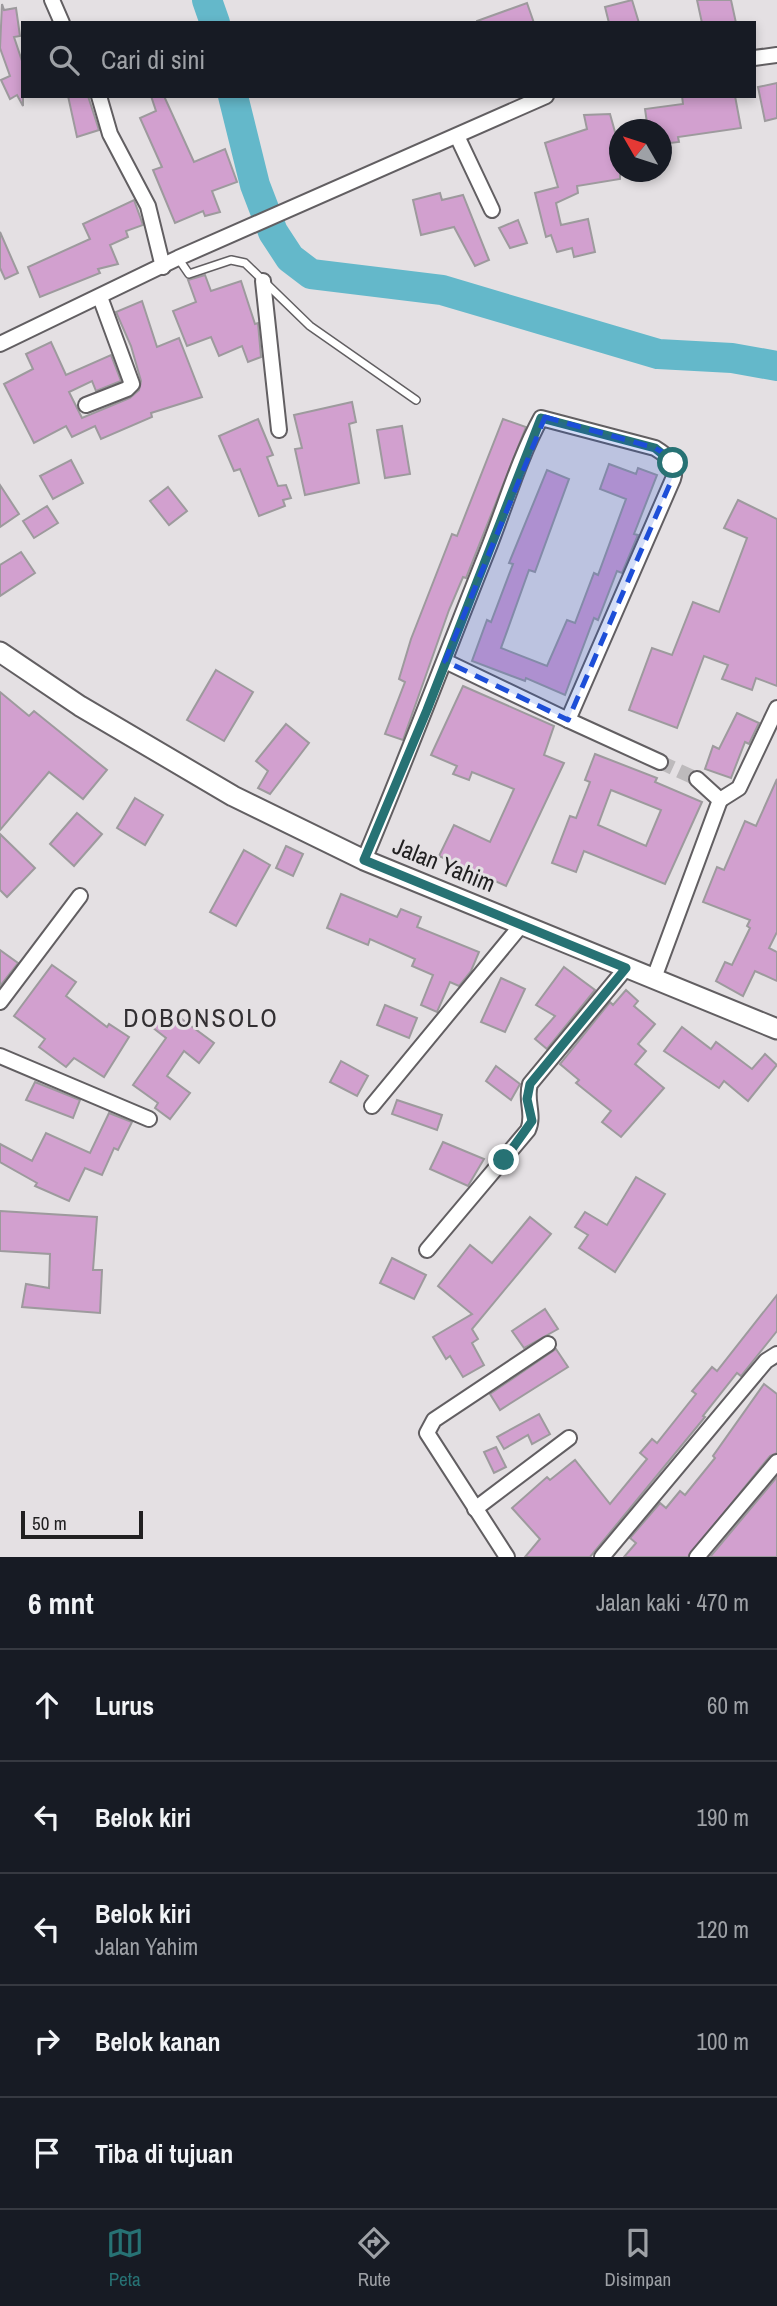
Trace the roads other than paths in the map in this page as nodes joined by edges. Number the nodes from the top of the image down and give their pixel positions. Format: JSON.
{"nodes":[{"id":1,"x":52,"y":0,"type":"edge"},
{"id":2,"x":61,"y":21,"type":"edge"},
{"id":3,"x":777,"y":55,"type":"edge"},
{"id":4,"x":756,"y":58,"type":"edge"},
{"id":5,"x":100,"y":98,"type":"edge"},
{"id":6,"x":542,"y":98,"type":"edge"},
{"id":7,"x":457,"y":136,"type":"junction"},
{"id":8,"x":492,"y":209,"type":"dead end"},
{"id":9,"x":178,"y":258,"type":"junction"},
{"id":10,"x":163,"y":267,"type":"junction"},
{"id":11,"x":263,"y":281,"type":"junction"},
{"id":12,"x":100,"y":297,"type":"junction"},
{"id":13,"x":0,"y":344,"type":"edge"},
{"id":14,"x":416,"y":400,"type":"dead end"},
{"id":15,"x":86,"y":405,"type":"dead end"},
{"id":16,"x":279,"y":430,"type":"dead end"},
{"id":17,"x":0,"y":652,"type":"edge"},
{"id":18,"x":445,"y":661,"type":"junction"},
{"id":19,"x":777,"y":708,"type":"edge"},
{"id":20,"x":568,"y":720,"type":"junction"},
{"id":21,"x":660,"y":762,"type":"tunnel mouth"},
{"id":22,"x":697,"y":779,"type":"tunnel mouth"},
{"id":23,"x":720,"y":800,"type":"junction"},
{"id":24,"x":364,"y":860,"type":"junction"},
{"id":25,"x":80,"y":897,"type":"dead end"},
{"id":26,"x":523,"y":923,"type":"junction"},
{"id":27,"x":626,"y":968,"type":"junction"},
{"id":28,"x":654,"y":978,"type":"junction"},
{"id":29,"x":0,"y":1002,"type":"edge"},
{"id":30,"x":777,"y":1029,"type":"edge"},
{"id":31,"x":0,"y":1056,"type":"edge"},
{"id":32,"x":372,"y":1106,"type":"dead end"},
{"id":33,"x":149,"y":1119,"type":"dead end"},
{"id":34,"x":428,"y":1250,"type":"dead end"},
{"id":35,"x":548,"y":1344,"type":"dead end"},
{"id":36,"x":776,"y":1354,"type":"edge"},
{"id":37,"x":569,"y":1438,"type":"dead end"},
{"id":38,"x":777,"y":1462,"type":"edge"},
{"id":39,"x":475,"y":1509,"type":"junction"},
{"id":40,"x":507,"y":1557,"type":"edge"},
{"id":41,"x":602,"y":1557,"type":"edge"},
{"id":42,"x":697,"y":1557,"type":"edge"}],
"edges":[{"from":1,"to":2,"type":"street"},
{"from":3,"to":4,"type":"street"},
{"from":5,"to":10,"type":"street"},
{"from":6,"to":7,"type":"street"},
{"from":7,"to":8,"type":"street"},
{"from":7,"to":9,"type":"street"},
{"from":9,"to":10,"type":"street"},
{"from":9,"to":11,"type":"lane"},
{"from":10,"to":12,"type":"street"},
{"from":11,"to":14,"type":"lane"},
{"from":11,"to":16,"type":"street"},
{"from":12,"to":13,"type":"street"},
{"from":12,"to":15,"type":"street"},
{"from":17,"to":24,"type":"street","name":"Jalan Yahim"},
{"from":18,"to":20,"type":"street"},
{"from":18,"to":20,"type":"street"},
{"from":18,"to":24,"type":"street"},
{"from":19,"to":23,"type":"street"},
{"from":20,"to":21,"type":"street"},
{"from":22,"to":23,"type":"street"},
{"from":23,"to":28,"type":"street"},
{"from":24,"to":26,"type":"street","name":"Jalan Yahim"},
{"from":25,"to":29,"type":"street"},
{"from":26,"to":27,"type":"street","name":"Jalan Yahim"},
{"from":26,"to":32,"type":"street"},
{"from":27,"to":28,"type":"street","name":"Jalan Yahim"},
{"from":27,"to":34,"type":"street"},
{"from":28,"to":30,"type":"street","name":"Jalan Yahim"},
{"from":31,"to":33,"type":"street"},
{"from":35,"to":39,"type":"street"},
{"from":36,"to":41,"type":"street"},
{"from":37,"to":39,"type":"street"},
{"from":38,"to":42,"type":"street"},
{"from":39,"to":40,"type":"street"}]}
